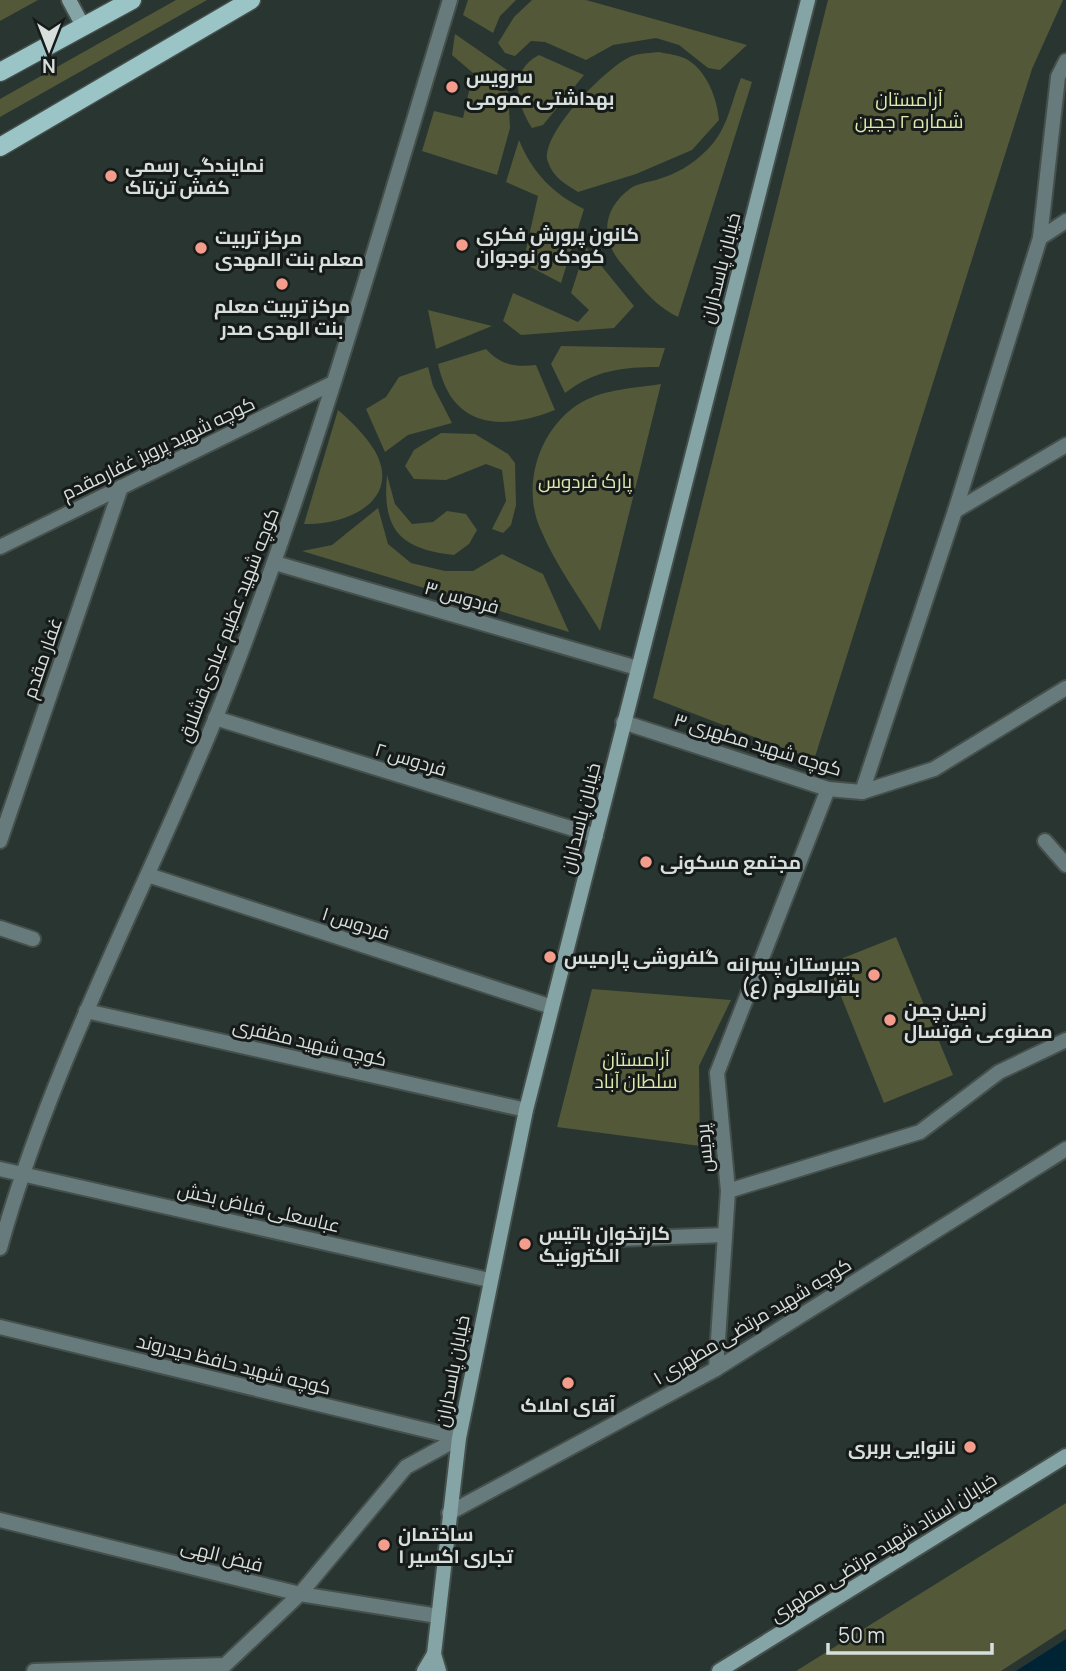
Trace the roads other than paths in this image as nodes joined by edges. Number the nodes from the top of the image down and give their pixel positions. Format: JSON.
{"nodes":[{"id":1,"x":69,"y":0,"type":"edge"},
{"id":2,"x":132,"y":0,"type":"edge"},
{"id":3,"x":251,"y":0,"type":"edge"},
{"id":4,"x":450,"y":0,"type":"edge"},
{"id":5,"x":808,"y":0,"type":"edge"},
{"id":6,"x":83,"y":26,"type":"junction"},
{"id":7,"x":1066,"y":61,"type":"edge"},
{"id":8,"x":0,"y":72,"type":"edge"},
{"id":9,"x":1063,"y":79,"type":"edge"},
{"id":10,"x":0,"y":147,"type":"edge"},
{"id":11,"x":1066,"y":221,"type":"edge"},
{"id":12,"x":1040,"y":238,"type":"junction"},
{"id":13,"x":332,"y":383,"type":"junction"},
{"id":14,"x":1066,"y":445,"type":"edge"},
{"id":15,"x":121,"y":487,"type":"junction"},
{"id":16,"x":955,"y":511,"type":"junction"},
{"id":17,"x":0,"y":547,"type":"edge"},
{"id":18,"x":275,"y":563,"type":"junction"},
{"id":19,"x":638,"y":668,"type":"junction"},
{"id":20,"x":1066,"y":688,"type":"edge"},
{"id":21,"x":215,"y":718,"type":"junction"},
{"id":22,"x":623,"y":722,"type":"junction"},
{"id":23,"x":828,"y":789,"type":"junction"},
{"id":24,"x":862,"y":792,"type":"junction"},
{"id":25,"x":596,"y":836,"type":"junction"},
{"id":26,"x":0,"y":841,"type":"edge"},
{"id":27,"x":1045,"y":841,"type":"dead end"},
{"id":28,"x":1066,"y":865,"type":"edge"},
{"id":29,"x":148,"y":875,"type":"junction"},
{"id":30,"x":0,"y":928,"type":"edge"},
{"id":31,"x":33,"y":939,"type":"dead end"},
{"id":32,"x":552,"y":1006,"type":"junction"},
{"id":33,"x":86,"y":1011,"type":"junction"},
{"id":34,"x":1066,"y":1040,"type":"edge"},
{"id":35,"x":526,"y":1110,"type":"junction"},
{"id":36,"x":1066,"y":1149,"type":"edge"},
{"id":37,"x":0,"y":1168,"type":"edge"},
{"id":38,"x":21,"y":1172,"type":"junction"},
{"id":39,"x":727,"y":1191,"type":"junction"},
{"id":40,"x":725,"y":1235,"type":"junction"},
{"id":41,"x":616,"y":1239,"type":"dead end"},
{"id":42,"x":0,"y":1248,"type":"edge"},
{"id":43,"x":489,"y":1280,"type":"junction"},
{"id":44,"x":0,"y":1327,"type":"edge"},
{"id":45,"x":716,"y":1369,"type":"junction"},
{"id":46,"x":458,"y":1438,"type":"junction"},
{"id":47,"x":1066,"y":1456,"type":"edge"},
{"id":48,"x":449,"y":1513,"type":"junction"},
{"id":49,"x":0,"y":1520,"type":"edge"},
{"id":50,"x":300,"y":1594,"type":"junction"},
{"id":51,"x":438,"y":1616,"type":"junction"},
{"id":52,"x":434,"y":1654,"type":"junction"},
{"id":53,"x":34,"y":1671,"type":"edge"},
{"id":54,"x":424,"y":1671,"type":"edge"},
{"id":55,"x":439,"y":1671,"type":"edge"},
{"id":56,"x":719,"y":1671,"type":"edge"}],
"edges":[{"from":1,"to":6,"type":"main road"},
{"from":2,"to":6,"type":"main road"},
{"from":3,"to":10,"type":"main road"},
{"from":4,"to":13,"type":"street","name":"کوچه شهید عظیم عبادی‌قشلاق"},
{"from":5,"to":19,"type":"main road","name":"خیابان پاسداران"},
{"from":6,"to":8,"type":"main road"},
{"from":7,"to":9,"type":"street"},
{"from":9,"to":12,"type":"street"},
{"from":11,"to":12,"type":"street"},
{"from":12,"to":16,"type":"street"},
{"from":13,"to":15,"type":"street","name":"کوچه شهید پرویز غفارمقدم"},
{"from":13,"to":18,"type":"street","name":"کوچه شهید عظیم عبادی‌قشلاق"},
{"from":14,"to":16,"type":"street"},
{"from":15,"to":17,"type":"street","name":"کوچه شهید پرویز غفارمقدم"},
{"from":15,"to":26,"type":"street","name":"غفار مقدم"},
{"from":16,"to":24,"type":"street"},
{"from":18,"to":19,"type":"street","name":"فردوس ۳"},
{"from":18,"to":21,"type":"street","name":"کوچه شهید عظیم عبادی‌قشلاق"},
{"from":19,"to":22,"type":"main road","name":"خیابان پاسداران"},
{"from":20,"to":24,"type":"street","name":"کوچه شهید مطهری ۳"},
{"from":21,"to":25,"type":"street","name":"فردوس ۲"},
{"from":21,"to":29,"type":"street","name":"کوچه شهید عظیم عبادی‌قشلاق"},
{"from":22,"to":23,"type":"street","name":"کوچه شهید مطهری ۳"},
{"from":22,"to":25,"type":"main road","name":"خیابان پاسداران"},
{"from":23,"to":24,"type":"street","name":"کوچه شهید مطهری ۳"},
{"from":23,"to":39,"type":"street","name":"پردیس"},
{"from":25,"to":32,"type":"main road","name":"خیابان پاسداران"},
{"from":27,"to":28,"type":"street"},
{"from":29,"to":32,"type":"street","name":"فردوس ۱"},
{"from":29,"to":33,"type":"street","name":"کوچه شهید عظیم عبادی‌قشلاق"},
{"from":30,"to":31,"type":"street"},
{"from":32,"to":35,"type":"main road","name":"خیابان پاسداران"},
{"from":33,"to":35,"type":"street","name":"کوچه شهید مظفری"},
{"from":33,"to":38,"type":"street","name":"کوچه شهید عظیم عبادی‌قشلاق"},
{"from":34,"to":39,"type":"street","name":"پردیس"},
{"from":35,"to":43,"type":"main road","name":"خیابان پاسداران"},
{"from":36,"to":45,"type":"street","name":"کوچه شهید مرتضی مطهری ۱"},
{"from":37,"to":38,"type":"street","name":"عباسعلی فیاض بخش"},
{"from":38,"to":42,"type":"street","name":"کوچه شهید عظیم عبادی‌قشلاق"},
{"from":38,"to":43,"type":"street","name":"عباسعلی فیاض بخش"},
{"from":39,"to":40,"type":"street"},
{"from":40,"to":41,"type":"street"},
{"from":40,"to":45,"type":"street"},
{"from":43,"to":46,"type":"main road","name":"خیابان پاسداران"},
{"from":44,"to":46,"type":"street","name":"کوچه شهید حافظ حیدروند"},
{"from":45,"to":48,"type":"street","name":"کوچه شهید مرتضی مطهری ۱"},
{"from":46,"to":48,"type":"main road","name":"خیابان پاسداران"},
{"from":46,"to":50,"type":"street"},
{"from":47,"to":56,"type":"main road","name":"خیابان استاد شهید مرتضی مطهری"},
{"from":48,"to":51,"type":"main road","name":"خیابان پاسداران"},
{"from":49,"to":50,"type":"street","name":"فیض الهی"},
{"from":50,"to":51,"type":"street","name":"فیض الهی"},
{"from":50,"to":53,"type":"street"},
{"from":51,"to":52,"type":"main road","name":"خیابان پاسداران"},
{"from":52,"to":54,"type":"main road"},
{"from":52,"to":55,"type":"main road"}]}
